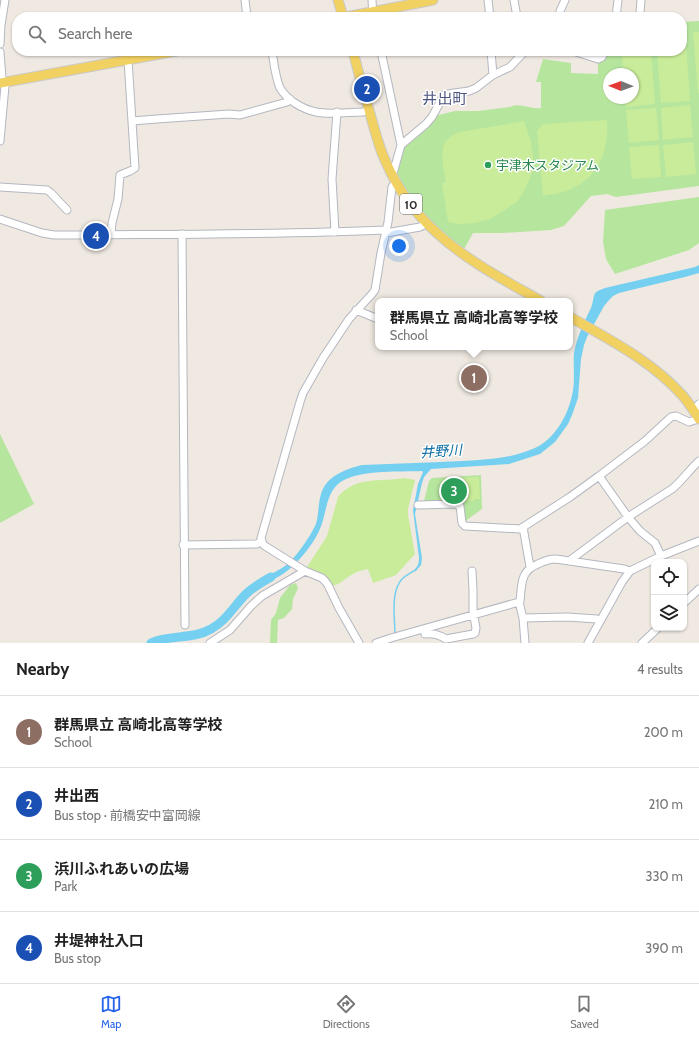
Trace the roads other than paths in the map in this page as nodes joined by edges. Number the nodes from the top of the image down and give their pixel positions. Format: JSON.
{"nodes":[{"id":1,"x":5,"y":0,"type":"edge"},
{"id":2,"x":245,"y":0,"type":"edge"},
{"id":3,"x":338,"y":0,"type":"edge"},
{"id":4,"x":372,"y":0,"type":"edge"},
{"id":5,"x":433,"y":0,"type":"edge"},
{"id":6,"x":488,"y":0,"type":"edge"},
{"id":7,"x":514,"y":0,"type":"edge"},
{"id":8,"x":565,"y":0,"type":"edge"},
{"id":9,"x":618,"y":0,"type":"edge"},
{"id":10,"x":641,"y":0,"type":"edge"},
{"id":11,"x":400,"y":3,"type":"edge"},
{"id":12,"x":560,"y":11,"type":"dead end"},
{"id":13,"x":246,"y":12,"type":"edge"},
{"id":14,"x":343,"y":12,"type":"edge"},
{"id":15,"x":373,"y":12,"type":"edge"},
{"id":16,"x":378,"y":12,"type":"edge"},
{"id":17,"x":489,"y":12,"type":"edge"},
{"id":18,"x":516,"y":12,"type":"edge"},
{"id":19,"x":617,"y":12,"type":"edge"},
{"id":20,"x":640,"y":12,"type":"dead end"},
{"id":21,"x":0,"y":44,"type":"edge"},
{"id":22,"x":0,"y":52,"type":"edge"},
{"id":23,"x":149,"y":56,"type":"edge"},
{"id":24,"x":273,"y":56,"type":"edge"},
{"id":25,"x":353,"y":56,"type":"edge"},
{"id":26,"x":382,"y":56,"type":"edge"},
{"id":27,"x":491,"y":56,"type":"edge"},
{"id":28,"x":520,"y":56,"type":"edge"},
{"id":29,"x":589,"y":56,"type":"edge"},
{"id":30,"x":602,"y":56,"type":"edge"},
{"id":31,"x":128,"y":60,"type":"junction"},
{"id":32,"x":493,"y":75,"type":"junction"},
{"id":33,"x":2,"y":83,"type":"edge"},
{"id":34,"x":290,"y":99,"type":"junction"},
{"id":35,"x":369,"y":110,"type":"junction"},
{"id":36,"x":337,"y":112,"type":"junction"},
{"id":37,"x":132,"y":122,"type":"junction"},
{"id":38,"x":0,"y":141,"type":"edge"},
{"id":39,"x":401,"y":145,"type":"junction"},
{"id":40,"x":394,"y":177,"type":"junction"},
{"id":41,"x":0,"y":188,"type":"edge"},
{"id":42,"x":67,"y":210,"type":"dead end"},
{"id":43,"x":0,"y":219,"type":"edge"},
{"id":44,"x":427,"y":223,"type":"junction"},
{"id":45,"x":335,"y":232,"type":"junction"},
{"id":46,"x":386,"y":232,"type":"junction"},
{"id":47,"x":111,"y":234,"type":"junction"},
{"id":48,"x":182,"y":234,"type":"junction"},
{"id":49,"x":536,"y":298,"type":"edge"},
{"id":50,"x":356,"y":310,"type":"junction"},
{"id":51,"x":375,"y":318,"type":"edge"},
{"id":52,"x":573,"y":319,"type":"edge"},
{"id":53,"x":697,"y":412,"type":"edge"},
{"id":54,"x":699,"y":461,"type":"edge"},
{"id":55,"x":598,"y":476,"type":"junction"},
{"id":56,"x":419,"y":503,"type":"dead end"},
{"id":57,"x":628,"y":517,"type":"junction"},
{"id":58,"x":523,"y":527,"type":"junction"},
{"id":59,"x":699,"y":541,"type":"edge"},
{"id":60,"x":262,"y":542,"type":"junction"},
{"id":61,"x":183,"y":545,"type":"junction"},
{"id":62,"x":662,"y":556,"type":"junction"},
{"id":63,"x":569,"y":561,"type":"junction"},
{"id":64,"x":530,"y":567,"type":"junction"},
{"id":65,"x":302,"y":569,"type":"junction"},
{"id":66,"x":472,"y":571,"type":"dead end"},
{"id":67,"x":630,"y":571,"type":"junction"},
{"id":68,"x":699,"y":589,"type":"edge"},
{"id":69,"x":687,"y":600,"type":"edge"},
{"id":70,"x":519,"y":602,"type":"junction"},
{"id":71,"x":474,"y":614,"type":"junction"},
{"id":72,"x":523,"y":618,"type":"junction"},
{"id":73,"x":600,"y":620,"type":"junction"},
{"id":74,"x":185,"y":625,"type":"dead end"},
{"id":75,"x":425,"y":629,"type":"junction"},
{"id":76,"x":655,"y":631,"type":"edge"},
{"id":77,"x":393,"y":639,"type":"edge"},
{"id":78,"x":210,"y":643,"type":"edge"},
{"id":79,"x":359,"y":643,"type":"edge"},
{"id":80,"x":376,"y":643,"type":"edge"},
{"id":81,"x":525,"y":643,"type":"edge"},
{"id":82,"x":588,"y":643,"type":"edge"},
{"id":83,"x":642,"y":643,"type":"edge"}],
"edges":[{"from":1,"to":21,"type":"street"},
{"from":2,"to":13,"type":"street"},
{"from":3,"to":14,"type":"main road"},
{"from":4,"to":15,"type":"street"},
{"from":5,"to":11,"type":"main road"},
{"from":6,"to":17,"type":"street"},
{"from":7,"to":18,"type":"street"},
{"from":8,"to":12,"type":"street"},
{"from":9,"to":19,"type":"street"},
{"from":10,"to":20,"type":"street"},
{"from":11,"to":16,"type":"main road"},
{"from":22,"to":33,"type":"street"},
{"from":23,"to":31,"type":"main road"},
{"from":24,"to":34,"type":"street"},
{"from":25,"to":35,"type":"main road","number":"10"},
{"from":26,"to":39,"type":"street"},
{"from":27,"to":32,"type":"street"},
{"from":28,"to":32,"type":"street"},
{"from":29,"to":30,"type":"street"},
{"from":31,"to":33,"type":"main road"},
{"from":31,"to":37,"type":"street"},
{"from":32,"to":39,"type":"street"},
{"from":33,"to":38,"type":"street"},
{"from":34,"to":36,"type":"street"},
{"from":34,"to":37,"type":"street"},
{"from":35,"to":36,"type":"street"},
{"from":35,"to":40,"type":"main road","number":"10"},
{"from":36,"to":45,"type":"street"},
{"from":37,"to":47,"type":"street"},
{"from":39,"to":40,"type":"street"},
{"from":40,"to":44,"type":"main road","number":"10"},
{"from":40,"to":46,"type":"street"},
{"from":41,"to":42,"type":"street"},
{"from":43,"to":47,"type":"street"},
{"from":44,"to":46,"type":"street"},
{"from":44,"to":49,"type":"main road","number":"10"},
{"from":45,"to":46,"type":"street"},
{"from":45,"to":48,"type":"street"},
{"from":46,"to":50,"type":"street"},
{"from":47,"to":48,"type":"street"},
{"from":48,"to":61,"type":"street"},
{"from":50,"to":51,"type":"street"},
{"from":50,"to":60,"type":"street"},
{"from":52,"to":53,"type":"main road"},
{"from":53,"to":55,"type":"street"},
{"from":54,"to":57,"type":"street"},
{"from":55,"to":57,"type":"street"},
{"from":55,"to":58,"type":"street"},
{"from":56,"to":58,"type":"street"},
{"from":57,"to":62,"type":"street"},
{"from":57,"to":63,"type":"street"},
{"from":58,"to":64,"type":"street"},
{"from":59,"to":62,"type":"street"},
{"from":60,"to":61,"type":"street"},
{"from":60,"to":65,"type":"street"},
{"from":61,"to":74,"type":"street"},
{"from":62,"to":67,"type":"street"},
{"from":63,"to":64,"type":"street"},
{"from":63,"to":67,"type":"street"},
{"from":64,"to":70,"type":"street"},
{"from":65,"to":78,"type":"street"},
{"from":65,"to":79,"type":"street"},
{"from":66,"to":71,"type":"street"},
{"from":67,"to":73,"type":"street"},
{"from":68,"to":69,"type":"street"},
{"from":70,"to":71,"type":"street"},
{"from":70,"to":72,"type":"street"},
{"from":71,"to":75,"type":"street"},
{"from":71,"to":75,"type":"street"},
{"from":72,"to":73,"type":"street"},
{"from":72,"to":81,"type":"street"},
{"from":73,"to":82,"type":"street"},
{"from":75,"to":77,"type":"street"},
{"from":76,"to":83,"type":"street"},
{"from":77,"to":80,"type":"street"}]}
